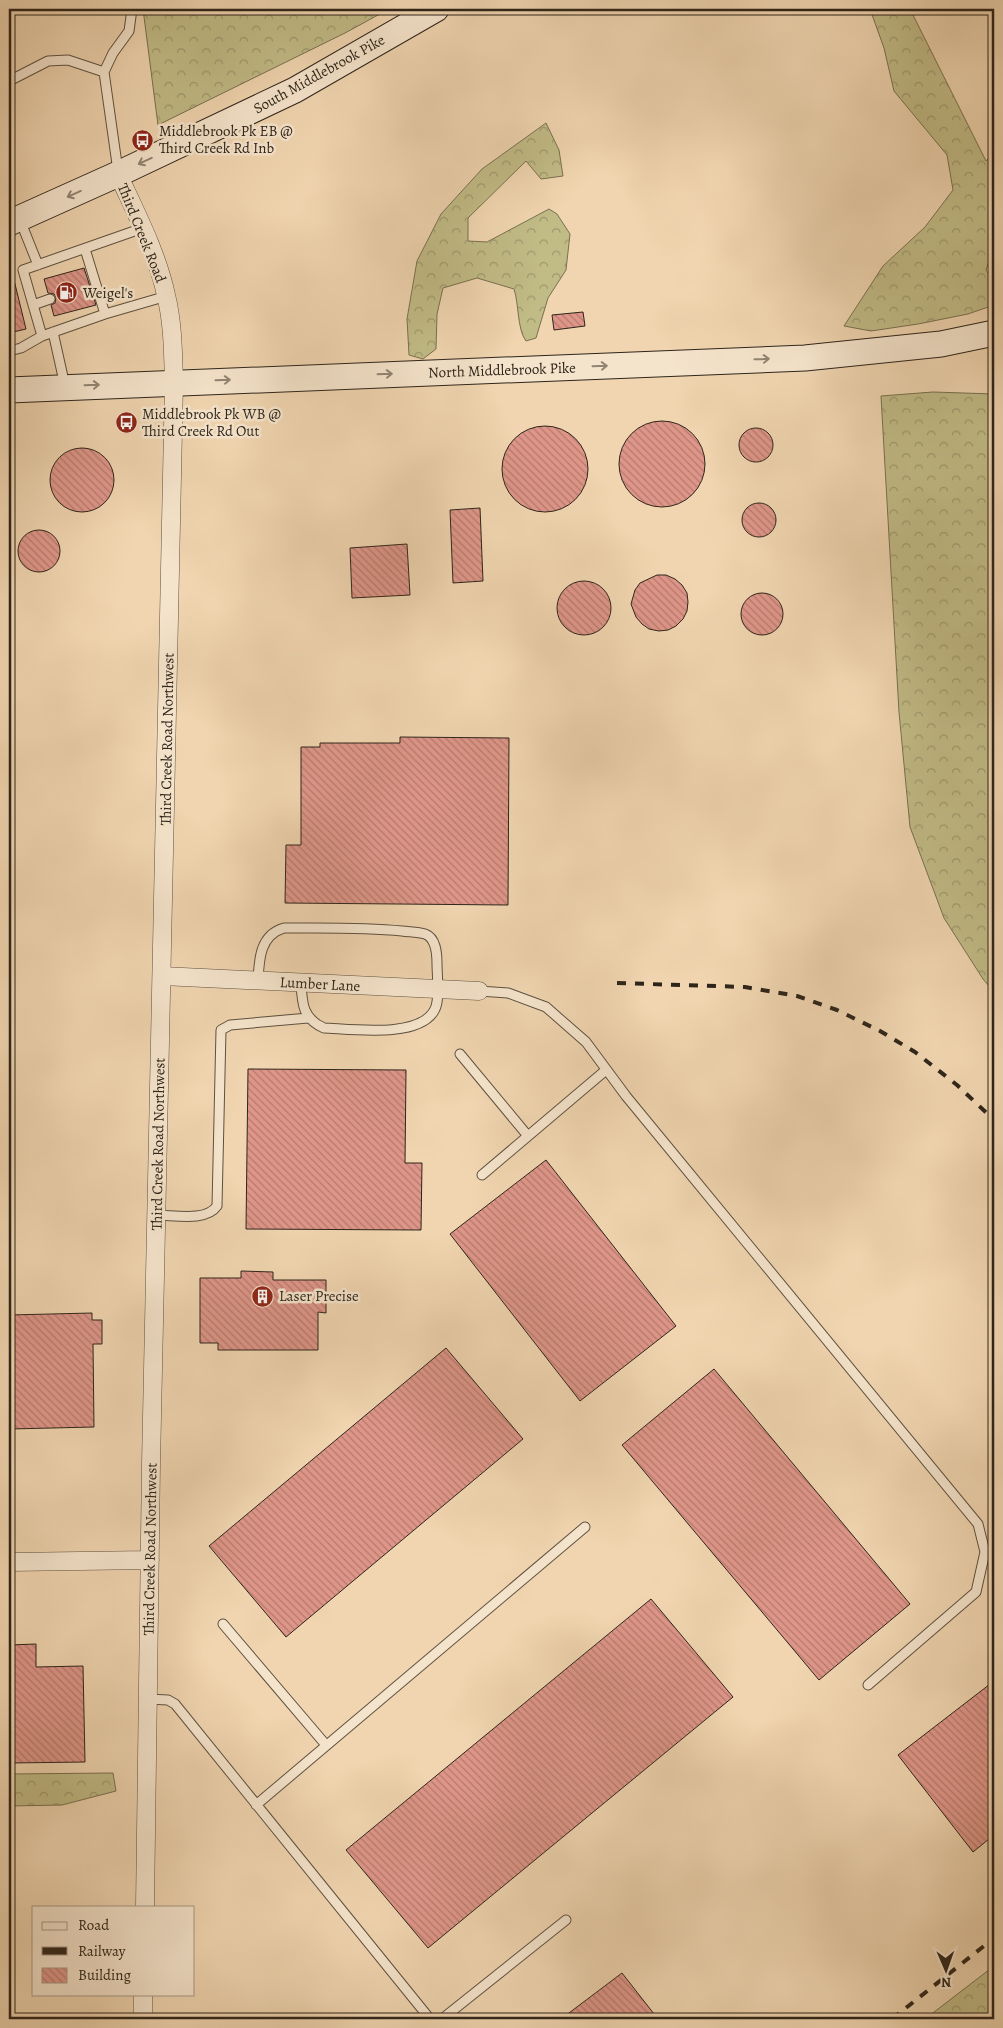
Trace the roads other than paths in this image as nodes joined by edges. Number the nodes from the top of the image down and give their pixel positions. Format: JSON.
{"nodes":[{"id":1,"x":32,"y":9,"type":"edge"},
{"id":2,"x":42,"y":9,"type":"edge"},
{"id":3,"x":132,"y":9,"type":"edge"},
{"id":4,"x":436,"y":9,"type":"edge"},
{"id":5,"x":104,"y":72,"type":"junction"},
{"id":6,"x":9,"y":81,"type":"edge"},
{"id":7,"x":118,"y":174,"type":"junction"},
{"id":8,"x":14,"y":220,"type":"edge"},
{"id":9,"x":143,"y":228,"type":"junction"},
{"id":10,"x":85,"y":249,"type":"junction"},
{"id":11,"x":38,"y":265,"type":"junction"},
{"id":12,"x":167,"y":296,"type":"junction"},
{"id":13,"x":50,"y":300,"type":"dead end"},
{"id":14,"x":33,"y":305,"type":"junction"},
{"id":15,"x":105,"y":314,"type":"junction"},
{"id":16,"x":54,"y":332,"type":"junction"},
{"id":17,"x":994,"y":333,"type":"edge"},
{"id":18,"x":42,"y":336,"type":"junction"},
{"id":19,"x":9,"y":351,"type":"edge"},
{"id":20,"x":174,"y":382,"type":"junction"},
{"id":21,"x":65,"y":386,"type":"junction"},
{"id":22,"x":9,"y":390,"type":"edge"},
{"id":23,"x":162,"y":976,"type":"junction"},
{"id":24,"x":258,"y":981,"type":"junction"},
{"id":25,"x":301,"y":983,"type":"junction"},
{"id":26,"x":437,"y":989,"type":"junction"},
{"id":27,"x":479,"y":991,"type":"joint"},
{"id":28,"x":308,"y":1018,"type":"junction"},
{"id":29,"x":460,"y":1054,"type":"dead end"},
{"id":30,"x":606,"y":1070,"type":"junction"},
{"id":31,"x":528,"y":1136,"type":"junction"},
{"id":32,"x":482,"y":1175,"type":"dead end"},
{"id":33,"x":157,"y":1215,"type":"junction"},
{"id":34,"x":585,"y":1527,"type":"dead end"},
{"id":35,"x":150,"y":1560,"type":"junction"},
{"id":36,"x":9,"y":1562,"type":"edge"},
{"id":37,"x":222,"y":1624,"type":"dead end"},
{"id":38,"x":868,"y":1685,"type":"dead end"},
{"id":39,"x":148,"y":1699,"type":"junction"},
{"id":40,"x":326,"y":1745,"type":"junction"},
{"id":41,"x":256,"y":1805,"type":"junction"},
{"id":42,"x":145,"y":1906,"type":"edge"},
{"id":43,"x":566,"y":1920,"type":"dead end"},
{"id":44,"x":143,"y":1996,"type":"edge"},
{"id":45,"x":142,"y":2019,"type":"edge"},
{"id":46,"x":430,"y":2019,"type":"edge"},
{"id":47,"x":442,"y":2019,"type":"edge"}],
"edges":[{"from":1,"to":2,"type":"lane"},
{"from":3,"to":5,"type":"lane"},
{"from":4,"to":7,"type":"main road","name":"South Middlebrook Pike","one_way":true},
{"from":5,"to":6,"type":"lane"},
{"from":5,"to":7,"type":"lane"},
{"from":7,"to":8,"type":"main road","name":"South Middlebrook Pike","one_way":true},
{"from":7,"to":9,"type":"street","name":"Third Creek Road"},
{"from":8,"to":11,"type":"lane"},
{"from":9,"to":10,"type":"lane"},
{"from":9,"to":12,"type":"street","name":"Third Creek Road"},
{"from":10,"to":11,"type":"lane"},
{"from":10,"to":15,"type":"lane"},
{"from":11,"to":14,"type":"lane"},
{"from":12,"to":15,"type":"lane"},
{"from":12,"to":20,"type":"street","name":"Third Creek Road"},
{"from":13,"to":14,"type":"lane"},
{"from":14,"to":18,"type":"lane"},
{"from":15,"to":16,"type":"lane"},
{"from":16,"to":18,"type":"lane"},
{"from":16,"to":21,"type":"lane"},
{"from":20,"to":17,"type":"main road","name":"North Middlebrook Pike","one_way":true},
{"from":18,"to":19,"type":"lane"},
{"from":21,"to":20,"type":"main road","name":"North Middlebrook Pike","one_way":true},
{"from":20,"to":23,"type":"street","name":"Third Creek Road Northwest"},
{"from":21,"to":22,"type":"main road","name":"North Middlebrook Pike"},
{"from":23,"to":24,"type":"street","name":"Lumber Lane"},
{"from":23,"to":33,"type":"street","name":"Third Creek Road Northwest"},
{"from":24,"to":25,"type":"street","name":"Lumber Lane"},
{"from":24,"to":26,"type":"lane"},
{"from":25,"to":26,"type":"street","name":"Lumber Lane"},
{"from":25,"to":28,"type":"lane"},
{"from":26,"to":27,"type":"street","name":"Lumber Lane"},
{"from":26,"to":28,"type":"lane"},
{"from":27,"to":30,"type":"lane"},
{"from":28,"to":33,"type":"lane"},
{"from":29,"to":31,"type":"lane"},
{"from":30,"to":31,"type":"lane"},
{"from":30,"to":38,"type":"lane"},
{"from":31,"to":32,"type":"lane"},
{"from":33,"to":35,"type":"street","name":"Third Creek Road Northwest"},
{"from":34,"to":40,"type":"lane"},
{"from":35,"to":36,"type":"street"},
{"from":35,"to":39,"type":"street","name":"Third Creek Road Northwest"},
{"from":37,"to":40,"type":"lane"},
{"from":39,"to":41,"type":"lane"},
{"from":39,"to":42,"type":"street","name":"Third Creek Road Northwest"},
{"from":40,"to":41,"type":"lane"},
{"from":41,"to":46,"type":"lane"},
{"from":43,"to":47,"type":"lane"},
{"from":44,"to":45,"type":"street"}]}
